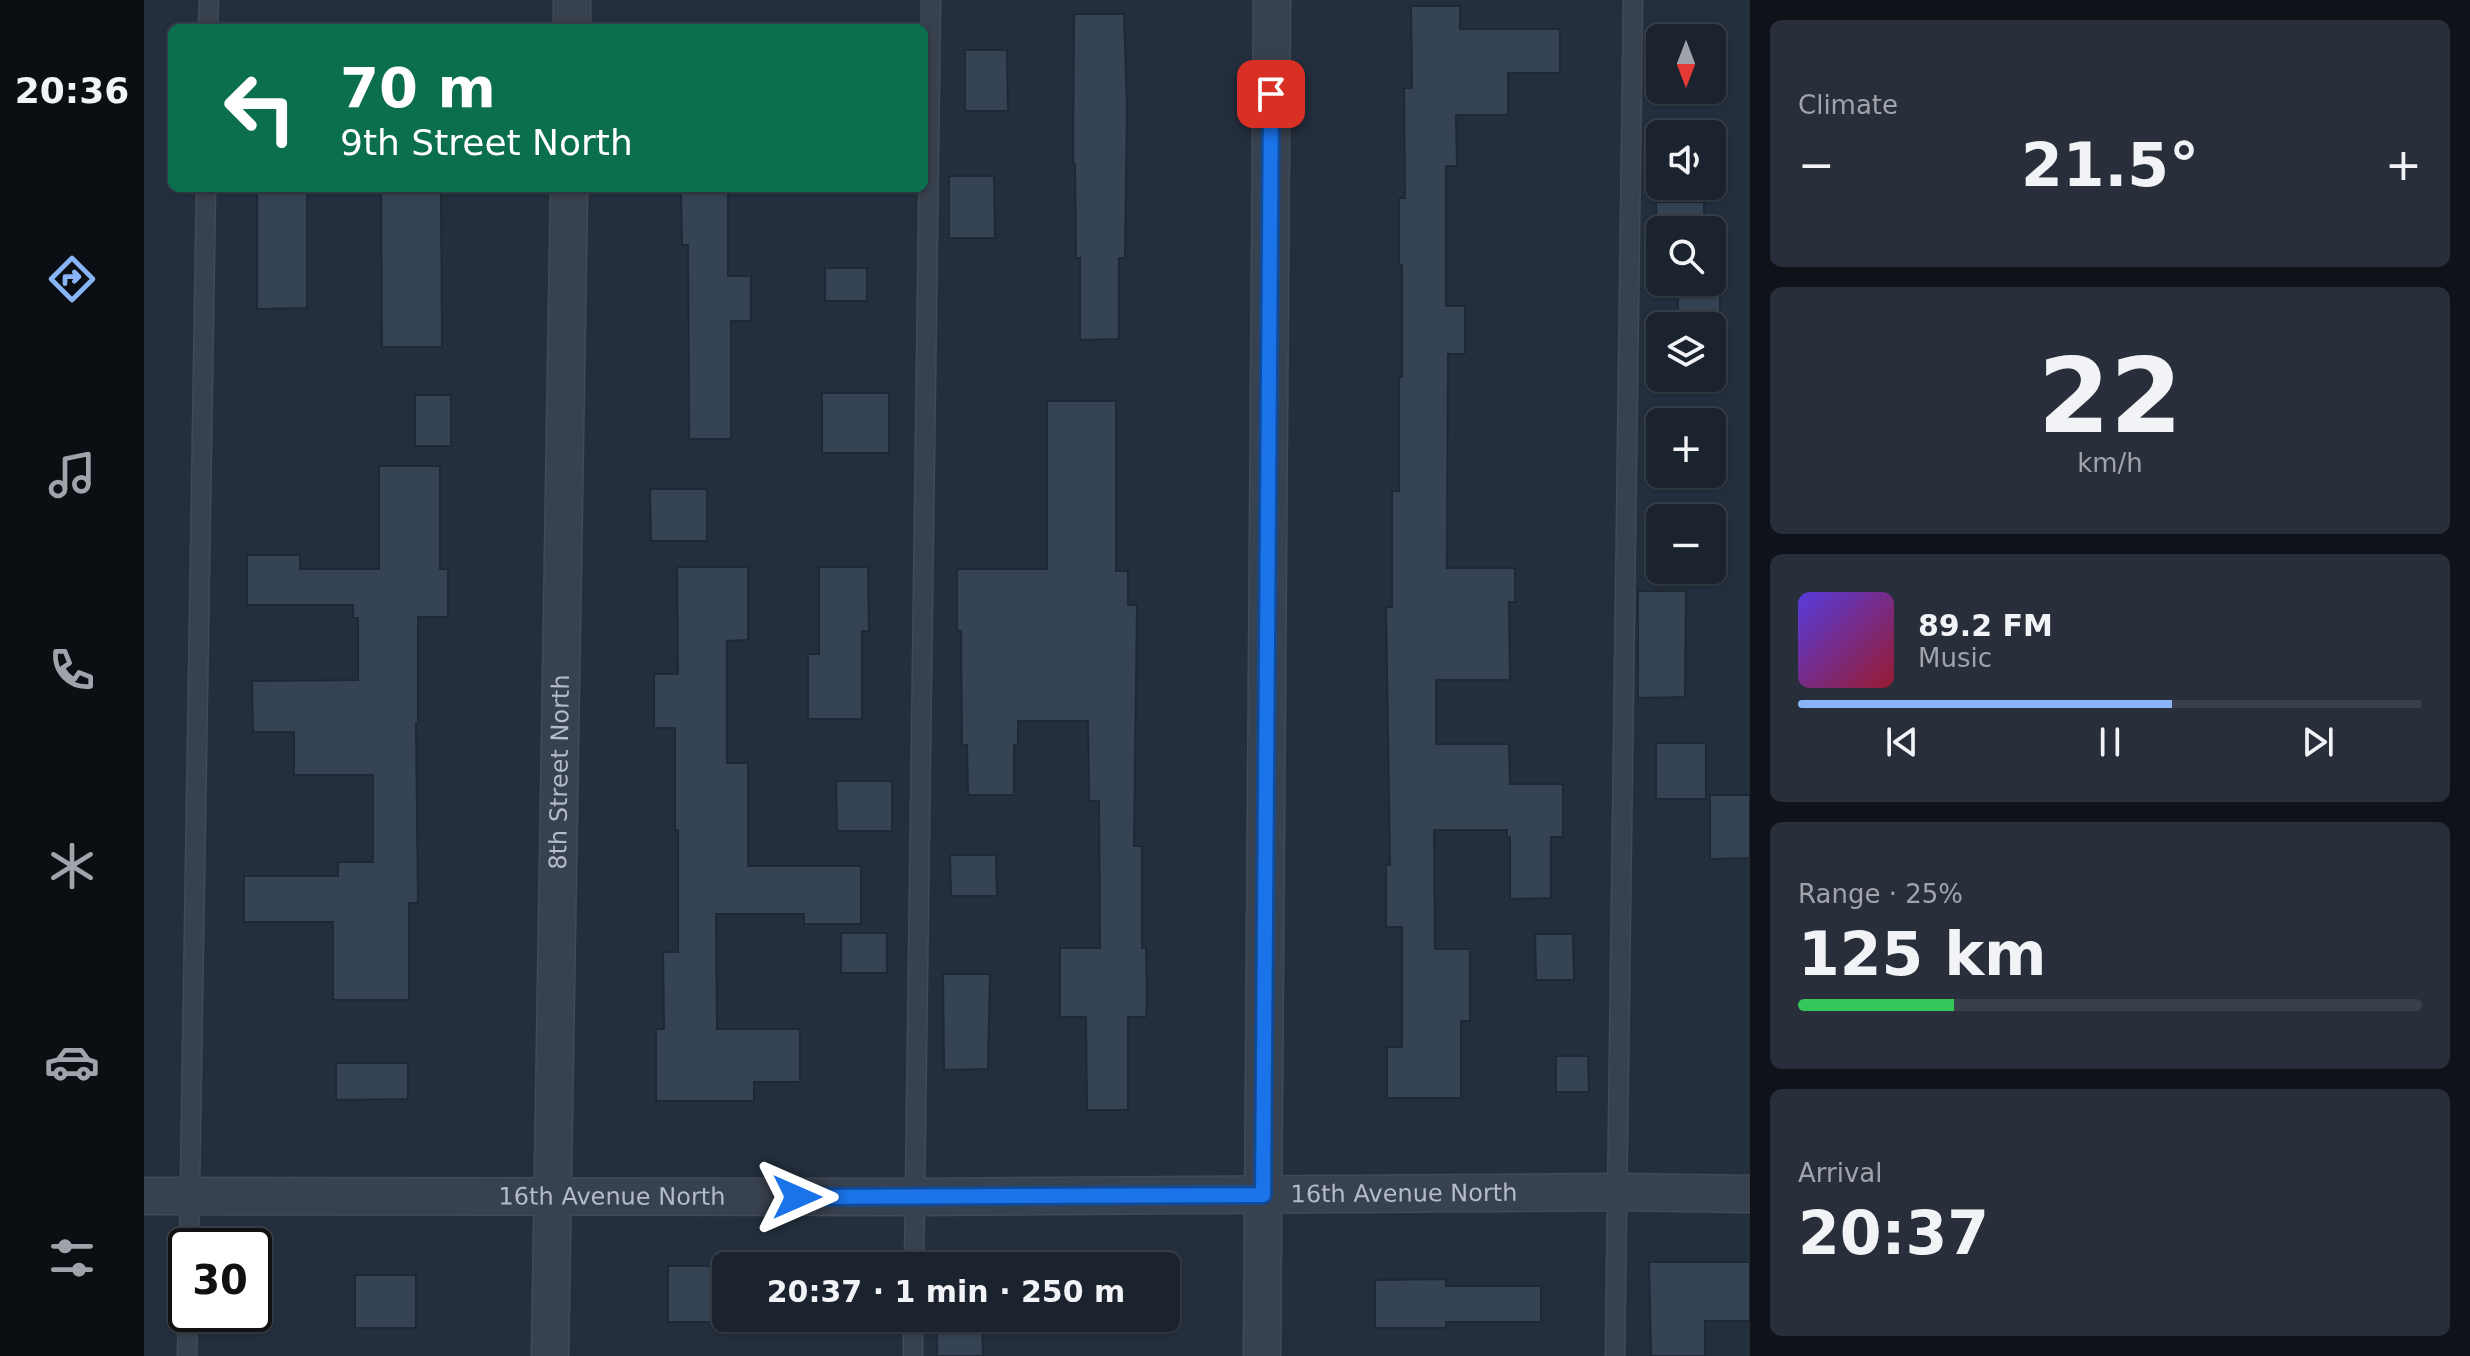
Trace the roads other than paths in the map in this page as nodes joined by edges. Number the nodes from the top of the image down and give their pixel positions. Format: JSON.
{"nodes":[{"id":1,"x":209,"y":0,"type":"edge"},
{"id":2,"x":572,"y":0,"type":"edge"},
{"id":3,"x":931,"y":0,"type":"edge"},
{"id":4,"x":1272,"y":0,"type":"edge"},
{"id":5,"x":1633,"y":0,"type":"edge"},
{"id":6,"x":208,"y":24,"type":"edge"},
{"id":7,"x":572,"y":24,"type":"edge"},
{"id":8,"x":206,"y":192,"type":"edge"},
{"id":9,"x":569,"y":192,"type":"edge"},
{"id":10,"x":1617,"y":1192,"type":"junction"},
{"id":11,"x":1750,"y":1194,"type":"edge"},
{"id":12,"x":1263,"y":1195,"type":"junction"},
{"id":13,"x":144,"y":1196,"type":"edge"},
{"id":14,"x":190,"y":1197,"type":"junction"},
{"id":15,"x":552,"y":1197,"type":"junction"},
{"id":16,"x":915,"y":1197,"type":"junction"},
{"id":17,"x":189,"y":1228,"type":"edge"},
{"id":18,"x":914,"y":1252,"type":"edge"},
{"id":19,"x":188,"y":1332,"type":"edge"},
{"id":20,"x":913,"y":1332,"type":"edge"},
{"id":21,"x":187,"y":1356,"type":"edge"},
{"id":22,"x":550,"y":1356,"type":"edge"},
{"id":23,"x":913,"y":1356,"type":"edge"},
{"id":24,"x":1262,"y":1356,"type":"edge"},
{"id":25,"x":1615,"y":1356,"type":"edge"}],
"edges":[{"from":1,"to":6,"type":"lane"},
{"from":2,"to":7,"type":"street"},
{"from":3,"to":16,"type":"lane"},
{"from":4,"to":12,"type":"street"},
{"from":5,"to":10,"type":"lane"},
{"from":8,"to":14,"type":"lane"},
{"from":9,"to":15,"type":"street","name":"8th Street North"},
{"from":10,"to":11,"type":"street","name":"16th Avenue North"},
{"from":10,"to":12,"type":"street","name":"16th Avenue North"},
{"from":10,"to":25,"type":"lane"},
{"from":12,"to":16,"type":"street","name":"16th Avenue North"},
{"from":12,"to":24,"type":"street"},
{"from":13,"to":14,"type":"street","name":"16th Avenue North"},
{"from":14,"to":15,"type":"street","name":"16th Avenue North"},
{"from":14,"to":17,"type":"lane"},
{"from":15,"to":16,"type":"street","name":"16th Avenue North"},
{"from":15,"to":22,"type":"street","name":"8th Street North"},
{"from":16,"to":18,"type":"lane"},
{"from":19,"to":21,"type":"lane"},
{"from":20,"to":23,"type":"lane"}]}
